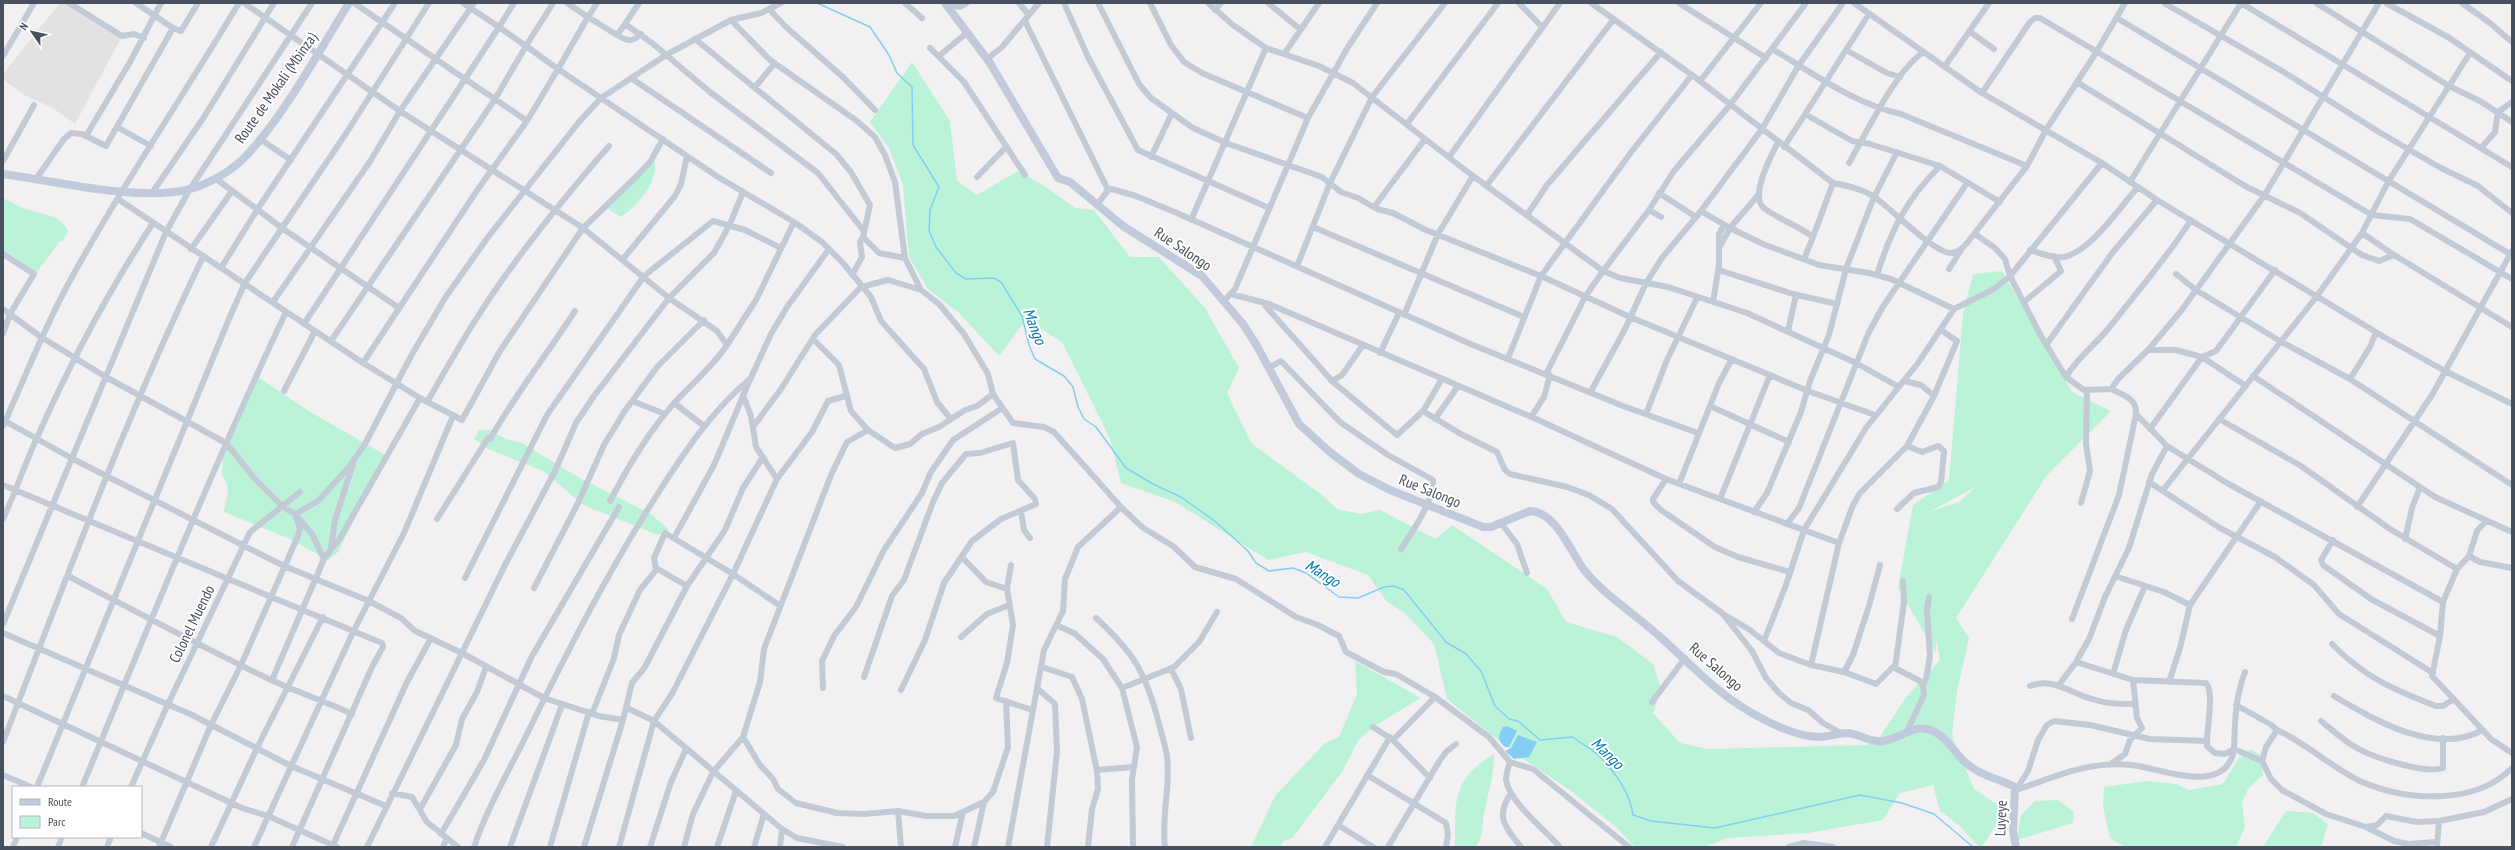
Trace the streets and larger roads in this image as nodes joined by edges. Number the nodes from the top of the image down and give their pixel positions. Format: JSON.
{"nodes":[{"id":1,"x":34,"y":3,"type":"edge"},
{"id":2,"x":69,"y":3,"type":"edge"},
{"id":3,"x":136,"y":3,"type":"edge"},
{"id":4,"x":161,"y":3,"type":"edge"},
{"id":5,"x":198,"y":3,"type":"edge"},
{"id":6,"x":239,"y":3,"type":"edge"},
{"id":7,"x":244,"y":3,"type":"edge"},
{"id":8,"x":274,"y":3,"type":"edge"},
{"id":9,"x":312,"y":3,"type":"edge"},
{"id":10,"x":349,"y":3,"type":"edge"},
{"id":11,"x":354,"y":3,"type":"edge"},
{"id":12,"x":395,"y":3,"type":"edge"},
{"id":13,"x":429,"y":3,"type":"edge"},
{"id":14,"x":463,"y":3,"type":"edge"},
{"id":15,"x":514,"y":3,"type":"edge"},
{"id":16,"x":553,"y":3,"type":"edge"},
{"id":17,"x":567,"y":3,"type":"edge"},
{"id":18,"x":597,"y":3,"type":"edge"},
{"id":19,"x":639,"y":3,"type":"edge"},
{"id":20,"x":781,"y":3,"type":"edge"},
{"id":21,"x":905,"y":3,"type":"edge"},
{"id":22,"x":967,"y":3,"type":"edge"},
{"id":23,"x":1019,"y":3,"type":"edge"},
{"id":24,"x":1039,"y":3,"type":"edge"},
{"id":25,"x":1064,"y":3,"type":"edge"},
{"id":26,"x":1098,"y":3,"type":"edge"},
{"id":27,"x":1150,"y":3,"type":"edge"},
{"id":28,"x":1208,"y":3,"type":"edge"},
{"id":29,"x":1221,"y":3,"type":"edge"},
{"id":30,"x":1268,"y":3,"type":"edge"},
{"id":31,"x":1319,"y":3,"type":"edge"},
{"id":32,"x":1377,"y":3,"type":"edge"},
{"id":33,"x":1445,"y":3,"type":"edge"},
{"id":34,"x":1498,"y":3,"type":"edge"},
{"id":35,"x":1519,"y":3,"type":"edge"},
{"id":36,"x":1560,"y":3,"type":"edge"},
{"id":37,"x":1591,"y":3,"type":"edge"},
{"id":38,"x":1679,"y":3,"type":"edge"},
{"id":39,"x":1761,"y":3,"type":"edge"},
{"id":40,"x":1806,"y":3,"type":"edge"},
{"id":41,"x":1843,"y":3,"type":"edge"},
{"id":42,"x":1854,"y":3,"type":"edge"},
{"id":43,"x":1989,"y":3,"type":"edge"},
{"id":44,"x":2124,"y":3,"type":"edge"},
{"id":45,"x":2164,"y":3,"type":"edge"},
{"id":46,"x":2241,"y":3,"type":"edge"},
{"id":47,"x":2316,"y":3,"type":"edge"},
{"id":48,"x":2379,"y":3,"type":"edge"},
{"id":49,"x":2386,"y":3,"type":"edge"},
{"id":50,"x":2462,"y":3,"type":"edge"},
{"id":51,"x":946,"y":4,"type":"edge"},
{"id":52,"x":472,"y":6,"type":"edge"},
{"id":53,"x":1863,"y":6,"type":"edge"},
{"id":54,"x":770,"y":10,"type":"junction"},
{"id":55,"x":1215,"y":10,"type":"junction"},
{"id":56,"x":1869,"y":14,"type":"junction"},
{"id":57,"x":1029,"y":15,"type":"junction"},
{"id":58,"x":155,"y":16,"type":"junction"},
{"id":59,"x":264,"y":16,"type":"junction"},
{"id":60,"x":588,"y":17,"type":"junction"},
{"id":61,"x":922,"y":18,"type":"dead end"},
{"id":62,"x":2117,"y":18,"type":"junction"},
{"id":63,"x":731,"y":20,"type":"junction"},
{"id":64,"x":1025,"y":20,"type":"junction"},
{"id":65,"x":1614,"y":20,"type":"junction"},
{"id":66,"x":381,"y":23,"type":"junction"},
{"id":67,"x":625,"y":24,"type":"junction"},
{"id":68,"x":499,"y":27,"type":"junction"},
{"id":69,"x":173,"y":28,"type":"junction"},
{"id":70,"x":1542,"y":28,"type":"junction"},
{"id":71,"x":1300,"y":29,"type":"junction"},
{"id":72,"x":1969,"y":31,"type":"junction"},
{"id":73,"x":968,"y":32,"type":"junction"},
{"id":74,"x":2361,"y":32,"type":"junction"},
{"id":75,"x":641,"y":34,"type":"junction"},
{"id":76,"x":617,"y":35,"type":"junction"},
{"id":77,"x":290,"y":36,"type":"junction"},
{"id":78,"x":2220,"y":36,"type":"junction"},
{"id":79,"x":1735,"y":37,"type":"junction"},
{"id":80,"x":144,"y":38,"type":"junction"},
{"id":81,"x":694,"y":39,"type":"junction"},
{"id":82,"x":406,"y":40,"type":"junction"},
{"id":83,"x":2512,"y":42,"type":"edge"},
{"id":84,"x":526,"y":46,"type":"junction"},
{"id":85,"x":930,"y":48,"type":"dead end"},
{"id":86,"x":1266,"y":48,"type":"junction"},
{"id":87,"x":1772,"y":49,"type":"junction"},
{"id":88,"x":1994,"y":49,"type":"dead end"},
{"id":89,"x":1846,"y":50,"type":"junction"},
{"id":90,"x":2097,"y":51,"type":"junction"},
{"id":91,"x":1661,"y":52,"type":"junction"},
{"id":92,"x":1924,"y":52,"type":"junction"},
{"id":93,"x":2470,"y":53,"type":"junction"},
{"id":94,"x":317,"y":54,"type":"junction"},
{"id":95,"x":1284,"y":54,"type":"junction"},
{"id":96,"x":666,"y":55,"type":"junction"},
{"id":97,"x":3,"y":56,"type":"edge"},
{"id":98,"x":939,"y":56,"type":"junction"},
{"id":99,"x":1766,"y":58,"type":"junction"},
{"id":100,"x":435,"y":59,"type":"junction"},
{"id":101,"x":987,"y":59,"type":"junction"},
{"id":102,"x":775,"y":63,"type":"junction"},
{"id":103,"x":2342,"y":64,"type":"junction"},
{"id":104,"x":1799,"y":65,"type":"junction"},
{"id":105,"x":1945,"y":66,"type":"junction"},
{"id":106,"x":558,"y":69,"type":"junction"},
{"id":107,"x":2200,"y":69,"type":"junction"},
{"id":108,"x":1334,"y":72,"type":"junction"},
{"id":109,"x":347,"y":74,"type":"junction"},
{"id":110,"x":1692,"y":75,"type":"junction"},
{"id":111,"x":1900,"y":77,"type":"junction"},
{"id":112,"x":631,"y":78,"type":"junction"},
{"id":113,"x":464,"y":79,"type":"junction"},
{"id":114,"x":1700,"y":81,"type":"junction"},
{"id":115,"x":2512,"y":81,"type":"edge"},
{"id":116,"x":1826,"y":82,"type":"junction"},
{"id":117,"x":2077,"y":82,"type":"junction"},
{"id":118,"x":2449,"y":86,"type":"junction"},
{"id":119,"x":755,"y":87,"type":"junction"},
{"id":120,"x":373,"y":91,"type":"junction"},
{"id":121,"x":1246,"y":92,"type":"junction"},
{"id":122,"x":1982,"y":93,"type":"junction"},
{"id":123,"x":2323,"y":96,"type":"junction"},
{"id":124,"x":1372,"y":97,"type":"junction"},
{"id":125,"x":601,"y":98,"type":"junction"},
{"id":126,"x":495,"y":99,"type":"junction"},
{"id":127,"x":2180,"y":102,"type":"junction"},
{"id":128,"x":2512,"y":102,"type":"edge"},
{"id":129,"x":1730,"y":104,"type":"junction"},
{"id":130,"x":34,"y":105,"type":"dead end"},
{"id":131,"x":1879,"y":109,"type":"junction"},
{"id":132,"x":875,"y":110,"type":"dead end"},
{"id":133,"x":400,"y":111,"type":"junction"},
{"id":134,"x":2498,"y":112,"type":"junction"},
{"id":135,"x":1172,"y":113,"type":"junction"},
{"id":136,"x":1805,"y":114,"type":"junction"},
{"id":137,"x":1308,"y":118,"type":"junction"},
{"id":138,"x":2430,"y":119,"type":"junction"},
{"id":139,"x":527,"y":121,"type":"junction"},
{"id":140,"x":2512,"y":122,"type":"edge"},
{"id":141,"x":1407,"y":124,"type":"junction"},
{"id":142,"x":117,"y":128,"type":"junction"},
{"id":143,"x":1762,"y":129,"type":"junction"},
{"id":144,"x":431,"y":130,"type":"junction"},
{"id":145,"x":2046,"y":130,"type":"junction"},
{"id":146,"x":2302,"y":131,"type":"junction"},
{"id":147,"x":2161,"y":135,"type":"junction"},
{"id":148,"x":86,"y":136,"type":"junction"},
{"id":149,"x":260,"y":139,"type":"junction"},
{"id":150,"x":662,"y":139,"type":"junction"},
{"id":151,"x":1426,"y":139,"type":"junction"},
{"id":152,"x":1778,"y":142,"type":"junction"},
{"id":153,"x":1862,"y":142,"type":"junction"},
{"id":154,"x":1226,"y":143,"type":"junction"},
{"id":155,"x":151,"y":146,"type":"junction"},
{"id":156,"x":609,"y":146,"type":"dead end"},
{"id":157,"x":1006,"y":147,"type":"junction"},
{"id":158,"x":1784,"y":147,"type":"junction"},
{"id":159,"x":2482,"y":147,"type":"junction"},
{"id":160,"x":461,"y":149,"type":"junction"},
{"id":161,"x":2409,"y":149,"type":"junction"},
{"id":162,"x":1896,"y":154,"type":"junction"},
{"id":163,"x":687,"y":156,"type":"junction"},
{"id":164,"x":1152,"y":156,"type":"junction"},
{"id":165,"x":1449,"y":157,"type":"junction"},
{"id":166,"x":291,"y":160,"type":"junction"},
{"id":167,"x":3,"y":161,"type":"edge"},
{"id":168,"x":2284,"y":162,"type":"junction"},
{"id":169,"x":1849,"y":163,"type":"dead end"},
{"id":170,"x":2102,"y":163,"type":"junction"},
{"id":171,"x":1940,"y":166,"type":"junction"},
{"id":172,"x":2027,"y":166,"type":"junction"},
{"id":173,"x":1289,"y":167,"type":"junction"},
{"id":174,"x":2512,"y":167,"type":"edge"},
{"id":175,"x":492,"y":169,"type":"junction"},
{"id":176,"x":771,"y":173,"type":"dead end"},
{"id":177,"x":3,"y":174,"type":"edge"},
{"id":178,"x":1025,"y":175,"type":"dead end"},
{"id":179,"x":1473,"y":176,"type":"junction"},
{"id":180,"x":977,"y":177,"type":"dead end"},
{"id":181,"x":215,"y":178,"type":"junction"},
{"id":182,"x":36,"y":179,"type":"junction"},
{"id":183,"x":2130,"y":182,"type":"junction"},
{"id":184,"x":2388,"y":182,"type":"junction"},
{"id":185,"x":1208,"y":183,"type":"junction"},
{"id":186,"x":1330,"y":183,"type":"junction"},
{"id":187,"x":1833,"y":183,"type":"junction"},
{"id":188,"x":1967,"y":183,"type":"junction"},
{"id":189,"x":1486,"y":185,"type":"junction"},
{"id":190,"x":2138,"y":187,"type":"junction"},
{"id":191,"x":190,"y":190,"type":"junction"},
{"id":192,"x":1108,"y":190,"type":"junction"},
{"id":193,"x":123,"y":191,"type":"junction"},
{"id":194,"x":524,"y":191,"type":"junction"},
{"id":195,"x":232,"y":192,"type":"junction"},
{"id":196,"x":743,"y":192,"type":"junction"},
{"id":197,"x":152,"y":193,"type":"junction"},
{"id":198,"x":1659,"y":193,"type":"junction"},
{"id":199,"x":1758,"y":194,"type":"junction"},
{"id":200,"x":1874,"y":196,"type":"junction"},
{"id":201,"x":2264,"y":196,"type":"junction"},
{"id":202,"x":118,"y":199,"type":"junction"},
{"id":203,"x":2157,"y":200,"type":"junction"},
{"id":204,"x":2000,"y":202,"type":"junction"},
{"id":205,"x":1097,"y":204,"type":"junction"},
{"id":206,"x":1374,"y":207,"type":"junction"},
{"id":207,"x":555,"y":208,"type":"junction"},
{"id":208,"x":1269,"y":208,"type":"junction"},
{"id":209,"x":257,"y":210,"type":"junction"},
{"id":210,"x":1649,"y":210,"type":"junction"},
{"id":211,"x":1702,"y":211,"type":"junction"},
{"id":212,"x":2512,"y":213,"type":"edge"},
{"id":213,"x":1527,"y":214,"type":"junction"},
{"id":214,"x":2372,"y":215,"type":"junction"},
{"id":215,"x":1661,"y":217,"type":"dead end"},
{"id":216,"x":1696,"y":217,"type":"junction"},
{"id":217,"x":1898,"y":218,"type":"junction"},
{"id":218,"x":1191,"y":220,"type":"junction"},
{"id":219,"x":2191,"y":220,"type":"junction"},
{"id":220,"x":794,"y":222,"type":"junction"},
{"id":221,"x":153,"y":223,"type":"junction"},
{"id":222,"x":730,"y":224,"type":"junction"},
{"id":223,"x":1724,"y":225,"type":"junction"},
{"id":224,"x":1313,"y":227,"type":"junction"},
{"id":225,"x":282,"y":228,"type":"junction"},
{"id":226,"x":583,"y":228,"type":"junction"},
{"id":227,"x":1730,"y":228,"type":"junction"},
{"id":228,"x":864,"y":230,"type":"junction"},
{"id":229,"x":166,"y":232,"type":"junction"},
{"id":230,"x":2362,"y":233,"type":"junction"},
{"id":231,"x":1438,"y":234,"type":"junction"},
{"id":232,"x":1975,"y":234,"type":"junction"},
{"id":233,"x":863,"y":237,"type":"junction"},
{"id":234,"x":1813,"y":237,"type":"junction"},
{"id":235,"x":1928,"y":240,"type":"junction"},
{"id":236,"x":1564,"y":242,"type":"junction"},
{"id":237,"x":2231,"y":243,"type":"junction"},
{"id":238,"x":1720,"y":246,"type":"junction"},
{"id":239,"x":310,"y":247,"type":"junction"},
{"id":240,"x":1252,"y":247,"type":"junction"},
{"id":241,"x":781,"y":248,"type":"junction"},
{"id":242,"x":2351,"y":248,"type":"junction"},
{"id":243,"x":191,"y":249,"type":"junction"},
{"id":244,"x":829,"y":249,"type":"junction"},
{"id":245,"x":1961,"y":249,"type":"junction"},
{"id":246,"x":2030,"y":250,"type":"junction"},
{"id":247,"x":2511,"y":253,"type":"edge"},
{"id":248,"x":2394,"y":255,"type":"junction"},
{"id":249,"x":2054,"y":256,"type":"junction"},
{"id":250,"x":4,"y":257,"type":"edge"},
{"id":251,"x":203,"y":257,"type":"junction"},
{"id":252,"x":905,"y":258,"type":"junction"},
{"id":253,"x":623,"y":259,"type":"junction"},
{"id":254,"x":1804,"y":259,"type":"junction"},
{"id":255,"x":1297,"y":266,"type":"junction"},
{"id":256,"x":221,"y":268,"type":"junction"},
{"id":257,"x":341,"y":269,"type":"junction"},
{"id":258,"x":1846,"y":269,"type":"junction"},
{"id":259,"x":1949,"y":269,"type":"dead end"},
{"id":260,"x":1719,"y":270,"type":"junction"},
{"id":261,"x":2275,"y":270,"type":"junction"},
{"id":262,"x":1603,"y":271,"type":"junction"},
{"id":263,"x":1420,"y":273,"type":"junction"},
{"id":264,"x":2501,"y":273,"type":"junction"},
{"id":265,"x":2176,"y":274,"type":"dead end"},
{"id":266,"x":852,"y":275,"type":"junction"},
{"id":267,"x":1877,"y":275,"type":"junction"},
{"id":268,"x":644,"y":276,"type":"junction"},
{"id":269,"x":1542,"y":276,"type":"junction"},
{"id":270,"x":2010,"y":276,"type":"junction"},
{"id":271,"x":2512,"y":279,"type":"edge"},
{"id":272,"x":245,"y":283,"type":"junction"},
{"id":273,"x":1646,"y":283,"type":"junction"},
{"id":274,"x":1900,"y":284,"type":"junction"},
{"id":275,"x":368,"y":287,"type":"junction"},
{"id":276,"x":861,"y":287,"type":"junction"},
{"id":277,"x":921,"y":290,"type":"junction"},
{"id":278,"x":2196,"y":290,"type":"junction"},
{"id":279,"x":1231,"y":294,"type":"junction"},
{"id":280,"x":1796,"y":295,"type":"junction"},
{"id":281,"x":2316,"y":296,"type":"junction"},
{"id":282,"x":1585,"y":297,"type":"junction"},
{"id":283,"x":669,"y":298,"type":"junction"},
{"id":284,"x":1697,"y":298,"type":"junction"},
{"id":285,"x":1224,"y":301,"type":"junction"},
{"id":286,"x":272,"y":302,"type":"junction"},
{"id":287,"x":1262,"y":302,"type":"junction"},
{"id":288,"x":1714,"y":302,"type":"junction"},
{"id":289,"x":2024,"y":302,"type":"junction"},
{"id":290,"x":1837,"y":304,"type":"junction"},
{"id":291,"x":399,"y":308,"type":"junction"},
{"id":292,"x":3,"y":309,"type":"edge"},
{"id":293,"x":1954,"y":309,"type":"junction"},
{"id":294,"x":2482,"y":309,"type":"junction"},
{"id":295,"x":575,"y":311,"type":"dead end"},
{"id":296,"x":286,"y":312,"type":"junction"},
{"id":297,"x":10,"y":314,"type":"junction"},
{"id":298,"x":1401,"y":314,"type":"junction"},
{"id":299,"x":1524,"y":317,"type":"junction"},
{"id":300,"x":1630,"y":317,"type":"junction"},
{"id":301,"x":2241,"y":317,"type":"junction"},
{"id":302,"x":704,"y":320,"type":"junction"},
{"id":303,"x":304,"y":324,"type":"junction"},
{"id":304,"x":2512,"y":327,"type":"edge"},
{"id":305,"x":1941,"y":330,"type":"junction"},
{"id":306,"x":315,"y":331,"type":"junction"},
{"id":307,"x":1788,"y":331,"type":"junction"},
{"id":308,"x":2376,"y":332,"type":"junction"},
{"id":309,"x":3,"y":334,"type":"edge"},
{"id":310,"x":41,"y":337,"type":"junction"},
{"id":311,"x":1680,"y":337,"type":"junction"},
{"id":312,"x":813,"y":339,"type":"junction"},
{"id":313,"x":331,"y":341,"type":"junction"},
{"id":314,"x":2280,"y":341,"type":"junction"},
{"id":315,"x":727,"y":345,"type":"junction"},
{"id":316,"x":1363,"y":345,"type":"junction"},
{"id":317,"x":2046,"y":345,"type":"junction"},
{"id":318,"x":1823,"y":348,"type":"junction"},
{"id":319,"x":2148,"y":350,"type":"junction"},
{"id":320,"x":1380,"y":353,"type":"junction"},
{"id":321,"x":2202,"y":357,"type":"junction"},
{"id":322,"x":76,"y":358,"type":"junction"},
{"id":323,"x":1508,"y":358,"type":"junction"},
{"id":324,"x":1732,"y":358,"type":"junction"},
{"id":325,"x":363,"y":363,"type":"junction"},
{"id":326,"x":1856,"y":363,"type":"junction"},
{"id":327,"x":1270,"y":367,"type":"junction"},
{"id":328,"x":2445,"y":372,"type":"junction"},
{"id":329,"x":1548,"y":374,"type":"junction"},
{"id":330,"x":1770,"y":375,"type":"junction"},
{"id":331,"x":2253,"y":376,"type":"junction"},
{"id":332,"x":106,"y":377,"type":"junction"},
{"id":333,"x":2066,"y":377,"type":"junction"},
{"id":334,"x":751,"y":378,"type":"junction"},
{"id":335,"x":1442,"y":379,"type":"junction"},
{"id":336,"x":2350,"y":379,"type":"junction"},
{"id":337,"x":1332,"y":381,"type":"junction"},
{"id":338,"x":1904,"y":381,"type":"junction"},
{"id":339,"x":396,"y":384,"type":"junction"},
{"id":340,"x":1458,"y":386,"type":"junction"},
{"id":341,"x":2246,"y":386,"type":"junction"},
{"id":342,"x":1899,"y":387,"type":"junction"},
{"id":343,"x":2111,"y":389,"type":"junction"},
{"id":344,"x":2087,"y":390,"type":"junction"},
{"id":345,"x":284,"y":391,"type":"dead end"},
{"id":346,"x":1591,"y":391,"type":"junction"},
{"id":347,"x":1808,"y":391,"type":"junction"},
{"id":348,"x":993,"y":394,"type":"junction"},
{"id":349,"x":743,"y":395,"type":"junction"},
{"id":350,"x":140,"y":396,"type":"junction"},
{"id":351,"x":845,"y":396,"type":"junction"},
{"id":352,"x":1934,"y":396,"type":"junction"},
{"id":353,"x":420,"y":398,"type":"junction"},
{"id":354,"x":632,"y":401,"type":"junction"},
{"id":355,"x":427,"y":402,"type":"junction"},
{"id":356,"x":1841,"y":403,"type":"junction"},
{"id":357,"x":674,"y":404,"type":"junction"},
{"id":358,"x":2512,"y":404,"type":"edge"},
{"id":359,"x":1710,"y":406,"type":"junction"},
{"id":360,"x":1002,"y":409,"type":"junction"},
{"id":361,"x":1423,"y":411,"type":"junction"},
{"id":362,"x":665,"y":414,"type":"junction"},
{"id":363,"x":1646,"y":414,"type":"junction"},
{"id":364,"x":2136,"y":414,"type":"junction"},
{"id":365,"x":1875,"y":415,"type":"junction"},
{"id":366,"x":453,"y":416,"type":"junction"},
{"id":367,"x":1531,"y":417,"type":"junction"},
{"id":368,"x":950,"y":418,"type":"junction"},
{"id":369,"x":1435,"y":419,"type":"junction"},
{"id":370,"x":2219,"y":419,"type":"junction"},
{"id":371,"x":188,"y":421,"type":"junction"},
{"id":372,"x":2416,"y":421,"type":"junction"},
{"id":373,"x":4,"y":424,"type":"edge"},
{"id":374,"x":1748,"y":424,"type":"junction"},
{"id":375,"x":704,"y":426,"type":"junction"},
{"id":376,"x":753,"y":427,"type":"junction"},
{"id":377,"x":2150,"y":429,"type":"junction"},
{"id":378,"x":868,"y":430,"type":"junction"},
{"id":379,"x":1698,"y":432,"type":"junction"},
{"id":380,"x":36,"y":440,"type":"junction"},
{"id":381,"x":1789,"y":442,"type":"junction"},
{"id":382,"x":226,"y":443,"type":"junction"},
{"id":383,"x":1907,"y":446,"type":"junction"},
{"id":384,"x":2168,"y":446,"type":"junction"},
{"id":385,"x":763,"y":457,"type":"junction"},
{"id":386,"x":72,"y":459,"type":"junction"},
{"id":387,"x":355,"y":459,"type":"junction"},
{"id":388,"x":2189,"y":459,"type":"junction"},
{"id":389,"x":2387,"y":464,"type":"junction"},
{"id":390,"x":107,"y":475,"type":"junction"},
{"id":391,"x":777,"y":478,"type":"junction"},
{"id":392,"x":1666,"y":479,"type":"junction"},
{"id":393,"x":2149,"y":482,"type":"junction"},
{"id":394,"x":1680,"y":484,"type":"junction"},
{"id":395,"x":3,"y":485,"type":"edge"},
{"id":396,"x":2512,"y":485,"type":"edge"},
{"id":397,"x":2420,"y":487,"type":"junction"},
{"id":398,"x":16,"y":490,"type":"junction"},
{"id":399,"x":2163,"y":490,"type":"junction"},
{"id":400,"x":300,"y":492,"type":"dead end"},
{"id":401,"x":1720,"y":499,"type":"junction"},
{"id":402,"x":154,"y":500,"type":"junction"},
{"id":403,"x":610,"y":501,"type":"dead end"},
{"id":404,"x":2261,"y":501,"type":"junction"},
{"id":405,"x":2081,"y":503,"type":"dead end"},
{"id":406,"x":1426,"y":505,"type":"junction"},
{"id":407,"x":53,"y":506,"type":"junction"},
{"id":408,"x":283,"y":507,"type":"junction"},
{"id":409,"x":619,"y":507,"type":"dead end"},
{"id":410,"x":1121,"y":507,"type":"junction"},
{"id":411,"x":2357,"y":507,"type":"junction"},
{"id":412,"x":1897,"y":509,"type":"dead end"},
{"id":413,"x":1021,"y":511,"type":"junction"},
{"id":414,"x":1754,"y":512,"type":"junction"},
{"id":415,"x":294,"y":514,"type":"junction"},
{"id":416,"x":3,"y":519,"type":"edge"},
{"id":417,"x":437,"y":519,"type":"dead end"},
{"id":418,"x":90,"y":520,"type":"junction"},
{"id":419,"x":193,"y":520,"type":"junction"},
{"id":420,"x":2486,"y":520,"type":"junction"},
{"id":421,"x":1500,"y":522,"type":"junction"},
{"id":422,"x":1787,"y":524,"type":"junction"},
{"id":423,"x":1804,"y":530,"type":"junction"},
{"id":424,"x":2512,"y":532,"type":"edge"},
{"id":425,"x":2235,"y":537,"type":"junction"},
{"id":426,"x":674,"y":538,"type":"junction"},
{"id":427,"x":1030,"y":538,"type":"dead end"},
{"id":428,"x":2405,"y":539,"type":"junction"},
{"id":429,"x":137,"y":540,"type":"junction"},
{"id":430,"x":2333,"y":540,"type":"junction"},
{"id":431,"x":1839,"y":543,"type":"junction"},
{"id":432,"x":243,"y":546,"type":"junction"},
{"id":433,"x":331,"y":549,"type":"junction"},
{"id":434,"x":1401,"y":549,"type":"dead end"},
{"id":435,"x":178,"y":556,"type":"junction"},
{"id":436,"x":962,"y":556,"type":"junction"},
{"id":437,"x":2469,"y":556,"type":"junction"},
{"id":438,"x":706,"y":558,"type":"junction"},
{"id":439,"x":324,"y":559,"type":"junction"},
{"id":440,"x":1011,"y":565,"type":"dead end"},
{"id":441,"x":284,"y":566,"type":"junction"},
{"id":442,"x":1880,"y":566,"type":"dead end"},
{"id":443,"x":656,"y":568,"type":"junction"},
{"id":444,"x":2512,"y":568,"type":"edge"},
{"id":445,"x":2458,"y":569,"type":"junction"},
{"id":446,"x":1790,"y":572,"type":"junction"},
{"id":447,"x":1527,"y":573,"type":"dead end"},
{"id":448,"x":733,"y":574,"type":"junction"},
{"id":449,"x":68,"y":576,"type":"junction"},
{"id":450,"x":2115,"y":576,"type":"junction"},
{"id":451,"x":465,"y":578,"type":"dead end"},
{"id":452,"x":228,"y":579,"type":"junction"},
{"id":453,"x":316,"y":579,"type":"junction"},
{"id":454,"x":1903,"y":581,"type":"dead end"},
{"id":455,"x":687,"y":586,"type":"junction"},
{"id":456,"x":2145,"y":586,"type":"junction"},
{"id":457,"x":534,"y":588,"type":"dead end"},
{"id":458,"x":1007,"y":589,"type":"junction"},
{"id":459,"x":272,"y":597,"type":"junction"},
{"id":460,"x":1929,"y":597,"type":"dead end"},
{"id":461,"x":112,"y":600,"type":"junction"},
{"id":462,"x":369,"y":601,"type":"junction"},
{"id":463,"x":2443,"y":602,"type":"junction"},
{"id":464,"x":779,"y":605,"type":"junction"},
{"id":465,"x":1009,"y":605,"type":"junction"},
{"id":466,"x":2190,"y":605,"type":"junction"},
{"id":467,"x":303,"y":609,"type":"junction"},
{"id":468,"x":1217,"y":612,"type":"dead end"},
{"id":469,"x":1722,"y":613,"type":"junction"},
{"id":470,"x":323,"y":617,"type":"junction"},
{"id":471,"x":1096,"y":618,"type":"dead end"},
{"id":472,"x":2072,"y":619,"type":"dead end"},
{"id":473,"x":150,"y":621,"type":"junction"},
{"id":474,"x":3,"y":624,"type":"edge"},
{"id":475,"x":1056,"y":625,"type":"junction"},
{"id":476,"x":354,"y":630,"type":"junction"},
{"id":477,"x":3,"y":633,"type":"edge"},
{"id":478,"x":2440,"y":636,"type":"junction"},
{"id":479,"x":961,"y":637,"type":"dead end"},
{"id":480,"x":431,"y":638,"type":"junction"},
{"id":481,"x":1764,"y":641,"type":"junction"},
{"id":482,"x":198,"y":643,"type":"junction"},
{"id":483,"x":2332,"y":644,"type":"dead end"},
{"id":484,"x":39,"y":649,"type":"junction"},
{"id":485,"x":462,"y":653,"type":"junction"},
{"id":486,"x":1685,"y":658,"type":"junction"},
{"id":487,"x":2076,"y":662,"type":"junction"},
{"id":488,"x":241,"y":665,"type":"junction"},
{"id":489,"x":1811,"y":665,"type":"junction"},
{"id":490,"x":486,"y":667,"type":"junction"},
{"id":491,"x":1042,"y":668,"type":"junction"},
{"id":492,"x":1895,"y":668,"type":"junction"},
{"id":493,"x":1171,"y":669,"type":"junction"},
{"id":494,"x":84,"y":670,"type":"junction"},
{"id":495,"x":1844,"y":672,"type":"junction"},
{"id":496,"x":2245,"y":672,"type":"dead end"},
{"id":497,"x":2433,"y":673,"type":"junction"},
{"id":498,"x":2113,"y":674,"type":"junction"},
{"id":499,"x":864,"y":677,"type":"dead end"},
{"id":500,"x":272,"y":680,"type":"junction"},
{"id":501,"x":1146,"y":680,"type":"junction"},
{"id":502,"x":2133,"y":680,"type":"junction"},
{"id":503,"x":2169,"y":682,"type":"junction"},
{"id":504,"x":518,"y":684,"type":"junction"},
{"id":505,"x":1923,"y":685,"type":"junction"},
{"id":506,"x":123,"y":686,"type":"junction"},
{"id":507,"x":2030,"y":686,"type":"dead end"},
{"id":508,"x":2058,"y":686,"type":"junction"},
{"id":509,"x":289,"y":687,"type":"junction"},
{"id":510,"x":823,"y":688,"type":"dead end"},
{"id":511,"x":1038,"y":688,"type":"junction"},
{"id":512,"x":1122,"y":688,"type":"junction"},
{"id":513,"x":901,"y":690,"type":"dead end"},
{"id":514,"x":3,"y":696,"type":"edge"},
{"id":515,"x":2334,"y":696,"type":"dead end"},
{"id":516,"x":1435,"y":697,"type":"junction"},
{"id":517,"x":544,"y":698,"type":"junction"},
{"id":518,"x":2454,"y":699,"type":"junction"},
{"id":519,"x":323,"y":700,"type":"junction"},
{"id":520,"x":1006,"y":701,"type":"junction"},
{"id":521,"x":18,"y":702,"type":"junction"},
{"id":522,"x":1652,"y":702,"type":"dead end"},
{"id":523,"x":168,"y":704,"type":"junction"},
{"id":524,"x":2135,"y":704,"type":"junction"},
{"id":525,"x":562,"y":705,"type":"junction"},
{"id":526,"x":2236,"y":705,"type":"junction"},
{"id":527,"x":627,"y":708,"type":"junction"},
{"id":528,"x":1032,"y":710,"type":"junction"},
{"id":529,"x":591,"y":713,"type":"junction"},
{"id":530,"x":352,"y":714,"type":"junction"},
{"id":531,"x":623,"y":720,"type":"junction"},
{"id":532,"x":654,"y":721,"type":"junction"},
{"id":533,"x":2321,"y":721,"type":"dead end"},
{"id":534,"x":64,"y":724,"type":"junction"},
{"id":535,"x":211,"y":725,"type":"junction"},
{"id":536,"x":1373,"y":727,"type":"dead end"},
{"id":537,"x":2277,"y":730,"type":"junction"},
{"id":538,"x":2483,"y":730,"type":"junction"},
{"id":539,"x":1841,"y":733,"type":"junction"},
{"id":540,"x":1906,"y":733,"type":"junction"},
{"id":541,"x":2134,"y":736,"type":"junction"},
{"id":542,"x":743,"y":737,"type":"junction"},
{"id":543,"x":1191,"y":738,"type":"dead end"},
{"id":544,"x":2443,"y":738,"type":"junction"},
{"id":545,"x":1391,"y":739,"type":"junction"},
{"id":546,"x":102,"y":740,"type":"junction"},
{"id":547,"x":2207,"y":741,"type":"junction"},
{"id":548,"x":3,"y":742,"type":"edge"},
{"id":549,"x":1456,"y":744,"type":"dead end"},
{"id":550,"x":257,"y":748,"type":"junction"},
{"id":551,"x":686,"y":749,"type":"junction"},
{"id":552,"x":2234,"y":749,"type":"junction"},
{"id":553,"x":2512,"y":753,"type":"edge"},
{"id":554,"x":143,"y":760,"type":"junction"},
{"id":555,"x":2262,"y":761,"type":"junction"},
{"id":556,"x":1510,"y":762,"type":"junction"},
{"id":557,"x":291,"y":766,"type":"junction"},
{"id":558,"x":2108,"y":766,"type":"junction"},
{"id":559,"x":1132,"y":767,"type":"junction"},
{"id":560,"x":2512,"y":768,"type":"edge"},
{"id":561,"x":1096,"y":770,"type":"junction"},
{"id":562,"x":713,"y":772,"type":"junction"},
{"id":563,"x":3,"y":775,"type":"edge"},
{"id":564,"x":1367,"y":775,"type":"junction"},
{"id":565,"x":1430,"y":778,"type":"junction"},
{"id":566,"x":322,"y":780,"type":"junction"},
{"id":567,"x":188,"y":782,"type":"junction"},
{"id":568,"x":28,"y":786,"type":"edge"},
{"id":569,"x":37,"y":786,"type":"edge"},
{"id":570,"x":82,"y":786,"type":"edge"},
{"id":571,"x":131,"y":786,"type":"edge"},
{"id":572,"x":2016,"y":790,"type":"junction"},
{"id":573,"x":736,"y":791,"type":"junction"},
{"id":574,"x":392,"y":793,"type":"junction"},
{"id":575,"x":1511,"y":793,"type":"junction"},
{"id":576,"x":356,"y":794,"type":"junction"},
{"id":577,"x":2512,"y":799,"type":"edge"},
{"id":578,"x":984,"y":802,"type":"junction"},
{"id":579,"x":232,"y":803,"type":"junction"},
{"id":580,"x":1412,"y":804,"type":"junction"},
{"id":581,"x":386,"y":806,"type":"junction"},
{"id":582,"x":420,"y":809,"type":"junction"},
{"id":583,"x":898,"y":811,"type":"junction"},
{"id":584,"x":962,"y":812,"type":"junction"},
{"id":585,"x":764,"y":814,"type":"junction"},
{"id":586,"x":268,"y":816,"type":"junction"},
{"id":587,"x":2439,"y":821,"type":"junction"},
{"id":588,"x":1338,"y":825,"type":"junction"},
{"id":589,"x":2366,"y":827,"type":"junction"},
{"id":590,"x":782,"y":829,"type":"junction"},
{"id":591,"x":298,"y":831,"type":"junction"},
{"id":592,"x":142,"y":834,"type":"edge"},
{"id":593,"x":441,"y":834,"type":"junction"},
{"id":594,"x":447,"y":838,"type":"junction"},
{"id":595,"x":160,"y":844,"type":"edge"},
{"id":596,"x":2437,"y":844,"type":"edge"},
{"id":597,"x":820,"y":845,"type":"edge"},
{"id":598,"x":335,"y":846,"type":"edge"},
{"id":599,"x":171,"y":847,"type":"edge"},
{"id":600,"x":211,"y":847,"type":"edge"},
{"id":601,"x":254,"y":847,"type":"edge"},
{"id":602,"x":292,"y":847,"type":"edge"},
{"id":603,"x":367,"y":847,"type":"edge"},
{"id":604,"x":443,"y":847,"type":"edge"},
{"id":605,"x":458,"y":847,"type":"edge"},
{"id":606,"x":474,"y":847,"type":"edge"},
{"id":607,"x":510,"y":847,"type":"edge"},
{"id":608,"x":550,"y":847,"type":"edge"},
{"id":609,"x":584,"y":847,"type":"edge"},
{"id":610,"x":619,"y":847,"type":"edge"},
{"id":611,"x":650,"y":847,"type":"edge"},
{"id":612,"x":684,"y":847,"type":"edge"},
{"id":613,"x":717,"y":847,"type":"edge"},
{"id":614,"x":754,"y":847,"type":"edge"},
{"id":615,"x":780,"y":847,"type":"edge"},
{"id":616,"x":843,"y":847,"type":"edge"},
{"id":617,"x":901,"y":847,"type":"edge"},
{"id":618,"x":955,"y":847,"type":"edge"},
{"id":619,"x":974,"y":847,"type":"edge"},
{"id":620,"x":1008,"y":847,"type":"edge"},
{"id":621,"x":1047,"y":847,"type":"edge"},
{"id":622,"x":1088,"y":847,"type":"edge"},
{"id":623,"x":1133,"y":847,"type":"edge"},
{"id":624,"x":1164,"y":847,"type":"edge"},
{"id":625,"x":1325,"y":847,"type":"edge"},
{"id":626,"x":1373,"y":847,"type":"edge"},
{"id":627,"x":1388,"y":847,"type":"edge"},
{"id":628,"x":1446,"y":847,"type":"edge"},
{"id":629,"x":1520,"y":847,"type":"edge"},
{"id":630,"x":1560,"y":847,"type":"edge"},
{"id":631,"x":1629,"y":847,"type":"edge"},
{"id":632,"x":1789,"y":847,"type":"edge"},
{"id":633,"x":1833,"y":847,"type":"edge"},
{"id":634,"x":2016,"y":847,"type":"edge"}],
"edges":[{"from":1,"to":97,"type":"street"},
{"from":2,"to":80,"type":"street"},
{"from":3,"to":58,"type":"street"},
{"from":4,"to":58,"type":"street"},
{"from":5,"to":69,"type":"street"},
{"from":6,"to":155,"type":"street"},
{"from":7,"to":59,"type":"street"},
{"from":8,"to":59,"type":"street"},
{"from":9,"to":77,"type":"street"},
{"from":10,"to":94,"type":"street","name":"Route de Mokali (Mbinza)"},
{"from":11,"to":66,"type":"street"},
{"from":12,"to":66,"type":"street"},
{"from":13,"to":82,"type":"street"},
{"from":14,"to":52,"type":"street"},
{"from":15,"to":68,"type":"street"},
{"from":16,"to":84,"type":"street"},
{"from":17,"to":60,"type":"street"},
{"from":18,"to":60,"type":"street"},
{"from":19,"to":67,"type":"street"},
{"from":20,"to":54,"type":"street"},
{"from":21,"to":61,"type":"street"},
{"from":22,"to":51,"type":"street"},
{"from":23,"to":57,"type":"street"},
{"from":24,"to":57,"type":"street"},
{"from":25,"to":164,"type":"street"},
{"from":26,"to":135,"type":"street"},
{"from":27,"to":121,"type":"street"},
{"from":28,"to":55,"type":"street"},
{"from":29,"to":55,"type":"street"},
{"from":30,"to":71,"type":"street"},
{"from":31,"to":71,"type":"street"},
{"from":32,"to":108,"type":"street"},
{"from":33,"to":124,"type":"street"},
{"from":34,"to":141,"type":"street"},
{"from":35,"to":70,"type":"street"},
{"from":36,"to":70,"type":"street"},
{"from":37,"to":65,"type":"street"},
{"from":38,"to":79,"type":"street"},
{"from":39,"to":79,"type":"street"},
{"from":40,"to":87,"type":"street"},
{"from":41,"to":104,"type":"street"},
{"from":42,"to":53,"type":"street"},
{"from":43,"to":72,"type":"street"},
{"from":44,"to":62,"type":"street"},
{"from":45,"to":78,"type":"street"},
{"from":46,"to":78,"type":"street"},
{"from":46,"to":103,"type":"street"},
{"from":47,"to":74,"type":"street"},
{"from":48,"to":74,"type":"street"},
{"from":49,"to":93,"type":"street"},
{"from":50,"to":83,"type":"street"},
{"from":51,"to":73,"type":"street","name":"Rue Salongo"},
{"from":52,"to":68,"type":"street"},
{"from":52,"to":100,"type":"street"},
{"from":53,"to":56,"type":"street"},
{"from":54,"to":63,"type":"street"},
{"from":54,"to":132,"type":"street"},
{"from":55,"to":86,"type":"street"},
{"from":56,"to":89,"type":"street"},
{"from":56,"to":92,"type":"street"},
{"from":57,"to":64,"type":"street"},
{"from":58,"to":69,"type":"street"},
{"from":58,"to":80,"type":"street"},
{"from":59,"to":77,"type":"street"},
{"from":59,"to":197,"type":"street"},
{"from":60,"to":76,"type":"street"},
{"from":60,"to":106,"type":"street"},
{"from":62,"to":90,"type":"street"},
{"from":62,"to":107,"type":"street"},
{"from":63,"to":81,"type":"street"},
{"from":63,"to":102,"type":"street"},
{"from":64,"to":101,"type":"street"},
{"from":64,"to":192,"type":"street"},
{"from":65,"to":91,"type":"street"},
{"from":65,"to":189,"type":"street"},
{"from":66,"to":82,"type":"street"},
{"from":66,"to":109,"type":"street"},
{"from":67,"to":75,"type":"street"},
{"from":67,"to":76,"type":"street"},
{"from":68,"to":84,"type":"street"},
{"from":68,"to":113,"type":"street"},
{"from":69,"to":142,"type":"street"},
{"from":70,"to":165,"type":"street"},
{"from":71,"to":95,"type":"street"},
{"from":72,"to":88,"type":"street"},
{"from":72,"to":105,"type":"street"},
{"from":73,"to":98,"type":"street"},
{"from":73,"to":101,"type":"street","name":"Rue Salongo"},
{"from":74,"to":103,"type":"street"},
{"from":74,"to":118,"type":"street"},
{"from":75,"to":76,"type":"street"},
{"from":75,"to":96,"type":"street"},
{"from":77,"to":94,"type":"street"},
{"from":77,"to":191,"type":"street"},
{"from":78,"to":107,"type":"street"},
{"from":78,"to":123,"type":"street"},
{"from":79,"to":99,"type":"street"},
{"from":79,"to":114,"type":"street"},
{"from":80,"to":148,"type":"street"},
{"from":81,"to":96,"type":"street"},
{"from":81,"to":119,"type":"street"},
{"from":82,"to":100,"type":"street"},
{"from":82,"to":120,"type":"street"},
{"from":84,"to":106,"type":"street"},
{"from":84,"to":126,"type":"street"},
{"from":85,"to":98,"type":"street"},
{"from":86,"to":95,"type":"street"},
{"from":86,"to":121,"type":"street"},
{"from":87,"to":99,"type":"street"},
{"from":87,"to":104,"type":"street"},
{"from":89,"to":111,"type":"street"},
{"from":89,"to":116,"type":"street"},
{"from":90,"to":117,"type":"street"},
{"from":90,"to":122,"type":"street"},
{"from":90,"to":127,"type":"street"},
{"from":91,"to":110,"type":"street"},
{"from":91,"to":213,"type":"street"},
{"from":92,"to":105,"type":"street"},
{"from":92,"to":111,"type":"street"},
{"from":93,"to":115,"type":"street"},
{"from":93,"to":118,"type":"street"},
{"from":94,"to":109,"type":"street"},
{"from":94,"to":149,"type":"street","name":"Route de Mokali (Mbinza)"},
{"from":95,"to":108,"type":"street"},
{"from":96,"to":112,"type":"street"},
{"from":96,"to":228,"type":"street"},
{"from":98,"to":157,"type":"street"},
{"from":99,"to":129,"type":"street"},
{"from":100,"to":113,"type":"street"},
{"from":100,"to":133,"type":"street"},
{"from":101,"to":205,"type":"street","name":"Rue Salongo"},
{"from":102,"to":119,"type":"street"},
{"from":102,"to":252,"type":"street"},
{"from":103,"to":123,"type":"street"},
{"from":103,"to":138,"type":"street"},
{"from":104,"to":116,"type":"street"},
{"from":104,"to":143,"type":"street"},
{"from":105,"to":122,"type":"street"},
{"from":106,"to":125,"type":"street"},
{"from":106,"to":139,"type":"street"},
{"from":107,"to":127,"type":"street"},
{"from":107,"to":146,"type":"street"},
{"from":108,"to":124,"type":"street"},
{"from":108,"to":137,"type":"street"},
{"from":109,"to":120,"type":"street"},
{"from":109,"to":166,"type":"street"},
{"from":110,"to":114,"type":"street"},
{"from":110,"to":236,"type":"street"},
{"from":111,"to":131,"type":"street"},
{"from":112,"to":125,"type":"street"},
{"from":112,"to":176,"type":"street"},
{"from":113,"to":126,"type":"street"},
{"from":113,"to":144,"type":"street"},
{"from":114,"to":129,"type":"street"},
{"from":116,"to":131,"type":"street"},
{"from":116,"to":136,"type":"street"},
{"from":117,"to":145,"type":"street"},
{"from":117,"to":147,"type":"street"},
{"from":118,"to":134,"type":"street"},
{"from":118,"to":138,"type":"street"},
{"from":119,"to":228,"type":"street"},
{"from":120,"to":133,"type":"street"},
{"from":120,"to":225,"type":"street"},
{"from":121,"to":137,"type":"street"},
{"from":121,"to":154,"type":"street"},
{"from":122,"to":145,"type":"street"},
{"from":123,"to":146,"type":"street"},
{"from":123,"to":161,"type":"street"},
{"from":124,"to":141,"type":"street"},
{"from":124,"to":186,"type":"street"},
{"from":125,"to":150,"type":"street"},
{"from":125,"to":194,"type":"street"},
{"from":126,"to":139,"type":"street"},
{"from":126,"to":160,"type":"street"},
{"from":127,"to":147,"type":"street"},
{"from":127,"to":168,"type":"street"},
{"from":128,"to":134,"type":"street"},
{"from":129,"to":143,"type":"street"},
{"from":129,"to":198,"type":"street"},
{"from":130,"to":167,"type":"street"},
{"from":131,"to":153,"type":"street"},
{"from":131,"to":172,"type":"street"},
{"from":133,"to":144,"type":"street"},
{"from":133,"to":239,"type":"street"},
{"from":134,"to":140,"type":"street"},
{"from":134,"to":159,"type":"street"},
{"from":135,"to":154,"type":"street"},
{"from":135,"to":164,"type":"street"},
{"from":136,"to":153,"type":"street"},
{"from":136,"to":158,"type":"street"},
{"from":137,"to":173,"type":"street"},
{"from":138,"to":159,"type":"street"},
{"from":138,"to":161,"type":"street"},
{"from":139,"to":175,"type":"street"},
{"from":141,"to":151,"type":"street"},
{"from":142,"to":148,"type":"street"},
{"from":142,"to":155,"type":"street"},
{"from":143,"to":152,"type":"street"},
{"from":143,"to":211,"type":"street"},
{"from":144,"to":160,"type":"street"},
{"from":144,"to":257,"type":"street"},
{"from":145,"to":170,"type":"street"},
{"from":145,"to":172,"type":"street"},
{"from":146,"to":168,"type":"street"},
{"from":146,"to":184,"type":"street"},
{"from":147,"to":183,"type":"street"},
{"from":147,"to":201,"type":"street"},
{"from":148,"to":182,"type":"street"},
{"from":149,"to":166,"type":"street"},
{"from":149,"to":181,"type":"street","name":"Route de Mokali (Mbinza)"},
{"from":150,"to":163,"type":"street"},
{"from":150,"to":226,"type":"street"},
{"from":151,"to":165,"type":"street"},
{"from":151,"to":206,"type":"street"},
{"from":152,"to":158,"type":"street"},
{"from":152,"to":199,"type":"street"},
{"from":153,"to":162,"type":"street"},
{"from":153,"to":169,"type":"street"},
{"from":154,"to":173,"type":"street"},
{"from":154,"to":185,"type":"street"},
{"from":155,"to":193,"type":"street"},
{"from":156,"to":207,"type":"street"},
{"from":157,"to":178,"type":"street"},
{"from":157,"to":180,"type":"street"},
{"from":158,"to":187,"type":"street"},
{"from":159,"to":174,"type":"street"},
{"from":160,"to":175,"type":"street"},
{"from":160,"to":275,"type":"street"},
{"from":161,"to":184,"type":"street"},
{"from":161,"to":212,"type":"street"},
{"from":162,"to":171,"type":"street"},
{"from":162,"to":200,"type":"street"},
{"from":163,"to":196,"type":"street"},
{"from":163,"to":253,"type":"street"},
{"from":164,"to":185,"type":"street"},
{"from":165,"to":179,"type":"street"},
{"from":166,"to":209,"type":"street"},
{"from":168,"to":201,"type":"street"},
{"from":168,"to":214,"type":"street"},
{"from":170,"to":183,"type":"street"},
{"from":170,"to":246,"type":"street"},
{"from":171,"to":188,"type":"street"},
{"from":171,"to":217,"type":"street"},
{"from":172,"to":204,"type":"street"},
{"from":173,"to":186,"type":"street"},
{"from":173,"to":208,"type":"street"},
{"from":175,"to":194,"type":"street"},
{"from":175,"to":291,"type":"street"},
{"from":177,"to":182,"type":"street","name":"Route de Mokali (Mbinza)"},
{"from":179,"to":189,"type":"street"},
{"from":179,"to":231,"type":"street"},
{"from":181,"to":191,"type":"street","name":"Route de Mokali (Mbinza)"},
{"from":181,"to":195,"type":"street"},
{"from":182,"to":193,"type":"street","name":"Route de Mokali (Mbinza)"},
{"from":183,"to":190,"type":"street"},
{"from":184,"to":214,"type":"street"},
{"from":184,"to":247,"type":"street"},
{"from":185,"to":208,"type":"street"},
{"from":185,"to":218,"type":"street"},
{"from":186,"to":206,"type":"street"},
{"from":186,"to":224,"type":"street"},
{"from":187,"to":200,"type":"street"},
{"from":187,"to":234,"type":"street"},
{"from":188,"to":204,"type":"street"},
{"from":188,"to":235,"type":"street"},
{"from":189,"to":213,"type":"street"},
{"from":190,"to":203,"type":"street"},
{"from":190,"to":249,"type":"street"},
{"from":191,"to":197,"type":"street","name":"Route de Mokali (Mbinza)"},
{"from":191,"to":229,"type":"street"},
{"from":192,"to":205,"type":"street"},
{"from":192,"to":218,"type":"street"},
{"from":193,"to":197,"type":"street","name":"Route de Mokali (Mbinza)"},
{"from":193,"to":202,"type":"street"},
{"from":194,"to":207,"type":"street"},
{"from":194,"to":339,"type":"street"},
{"from":195,"to":209,"type":"street"},
{"from":195,"to":243,"type":"street"},
{"from":196,"to":220,"type":"street"},
{"from":196,"to":222,"type":"street"},
{"from":198,"to":210,"type":"street"},
{"from":198,"to":216,"type":"street"},
{"from":199,"to":227,"type":"street"},
{"from":199,"to":234,"type":"street"},
{"from":200,"to":217,"type":"street"},
{"from":200,"to":258,"type":"street"},
{"from":201,"to":237,"type":"street"},
{"from":201,"to":242,"type":"street"},
{"from":202,"to":221,"type":"street"},
{"from":202,"to":310,"type":"street"},
{"from":203,"to":219,"type":"street"},
{"from":203,"to":317,"type":"street"},
{"from":204,"to":232,"type":"street"},
{"from":205,"to":285,"type":"street","name":"Rue Salongo"},
{"from":206,"to":231,"type":"street"},
{"from":207,"to":226,"type":"street"},
{"from":207,"to":355,"type":"street"},
{"from":208,"to":240,"type":"street"},
{"from":209,"to":225,"type":"street"},
{"from":209,"to":256,"type":"street"},
{"from":210,"to":215,"type":"street"},
{"from":210,"to":262,"type":"street"},
{"from":211,"to":216,"type":"street"},
{"from":211,"to":223,"type":"street"},
{"from":213,"to":236,"type":"street"},
{"from":214,"to":230,"type":"street"},
{"from":214,"to":264,"type":"street"},
{"from":216,"to":273,"type":"street"},
{"from":217,"to":235,"type":"street"},
{"from":217,"to":267,"type":"street"},
{"from":218,"to":240,"type":"street"},
{"from":219,"to":237,"type":"street"},
{"from":219,"to":333,"type":"street"},
{"from":220,"to":241,"type":"street"},
{"from":220,"to":244,"type":"street"},
{"from":221,"to":229,"type":"street"},
{"from":221,"to":322,"type":"street"},
{"from":222,"to":241,"type":"street"},
{"from":222,"to":268,"type":"street"},
{"from":222,"to":283,"type":"street"},
{"from":223,"to":227,"type":"street"},
{"from":223,"to":238,"type":"street"},
{"from":224,"to":255,"type":"street"},
{"from":224,"to":263,"type":"street"},
{"from":225,"to":239,"type":"street"},
{"from":225,"to":272,"type":"street"},
{"from":226,"to":253,"type":"street"},
{"from":226,"to":366,"type":"street"},
{"from":227,"to":238,"type":"street"},
{"from":227,"to":254,"type":"street"},
{"from":228,"to":233,"type":"street"},
{"from":229,"to":243,"type":"street"},
{"from":229,"to":332,"type":"street"},
{"from":230,"to":242,"type":"street"},
{"from":230,"to":248,"type":"street"},
{"from":231,"to":263,"type":"street"},
{"from":231,"to":269,"type":"street"},
{"from":232,"to":245,"type":"street"},
{"from":232,"to":270,"type":"street"},
{"from":233,"to":252,"type":"street"},
{"from":233,"to":266,"type":"street"},
{"from":234,"to":254,"type":"street"},
{"from":235,"to":245,"type":"street"},
{"from":235,"to":274,"type":"street"},
{"from":236,"to":262,"type":"street"},
{"from":236,"to":269,"type":"street"},
{"from":237,"to":261,"type":"street"},
{"from":237,"to":278,"type":"street"},
{"from":238,"to":260,"type":"street"},
{"from":239,"to":257,"type":"street"},
{"from":239,"to":286,"type":"street"},
{"from":240,"to":255,"type":"street"},
{"from":240,"to":279,"type":"street"},
{"from":241,"to":315,"type":"street"},
{"from":242,"to":248,"type":"street"},
{"from":242,"to":281,"type":"street"},
{"from":243,"to":251,"type":"street"},
{"from":244,"to":266,"type":"street"},
{"from":244,"to":334,"type":"street"},
{"from":245,"to":259,"type":"street"},
{"from":246,"to":249,"type":"street"},
{"from":246,"to":270,"type":"street"},
{"from":247,"to":264,"type":"street"},
{"from":248,"to":294,"type":"street"},
{"from":249,"to":289,"type":"street"},
{"from":250,"to":297,"type":"street"},
{"from":251,"to":256,"type":"street"},
{"from":251,"to":350,"type":"street"},
{"from":252,"to":277,"type":"street"},
{"from":253,"to":268,"type":"street"},
{"from":254,"to":258,"type":"street"},
{"from":255,"to":298,"type":"street"},
{"from":256,"to":272,"type":"street"},
{"from":257,"to":275,"type":"street"},
{"from":257,"to":303,"type":"street"},
{"from":258,"to":267,"type":"street"},
{"from":258,"to":290,"type":"street"},
{"from":260,"to":280,"type":"street"},
{"from":260,"to":288,"type":"street"},
{"from":261,"to":281,"type":"street"},
{"from":261,"to":301,"type":"street"},
{"from":262,"to":273,"type":"street"},
{"from":262,"to":282,"type":"street"},
{"from":263,"to":298,"type":"street"},
{"from":263,"to":299,"type":"street"},
{"from":264,"to":271,"type":"street"},
{"from":264,"to":294,"type":"street"},
{"from":265,"to":278,"type":"street"},
{"from":266,"to":276,"type":"street"},
{"from":267,"to":274,"type":"street"},
{"from":268,"to":283,"type":"street"},
{"from":268,"to":451,"type":"street"},
{"from":269,"to":282,"type":"street"},
{"from":269,"to":299,"type":"street"},
{"from":270,"to":289,"type":"street"},
{"from":270,"to":293,"type":"street"},
{"from":272,"to":286,"type":"street"},
{"from":272,"to":371,"type":"street"},
{"from":273,"to":284,"type":"street"},
{"from":273,"to":300,"type":"street"},
{"from":274,"to":293,"type":"street"},
{"from":274,"to":326,"type":"street"},
{"from":275,"to":291,"type":"street"},
{"from":275,"to":313,"type":"street"},
{"from":276,"to":277,"type":"street"},
{"from":276,"to":312,"type":"street"},
{"from":276,"to":368,"type":"street"},
{"from":277,"to":348,"type":"street"},
{"from":278,"to":301,"type":"street"},
{"from":278,"to":319,"type":"street"},
{"from":279,"to":285,"type":"street"},
{"from":279,"to":287,"type":"street"},
{"from":280,"to":290,"type":"street"},
{"from":280,"to":307,"type":"street"},
{"from":281,"to":308,"type":"street"},
{"from":281,"to":314,"type":"street"},
{"from":282,"to":300,"type":"street"},
{"from":282,"to":329,"type":"street"},
{"from":283,"to":302,"type":"street"},
{"from":283,"to":485,"type":"street"},
{"from":284,"to":288,"type":"street"},
{"from":284,"to":311,"type":"street"},
{"from":285,"to":327,"type":"street","name":"Rue Salongo"},
{"from":286,"to":296,"type":"street"},
{"from":287,"to":316,"type":"street"},
{"from":287,"to":337,"type":"street"},
{"from":288,"to":307,"type":"street"},
{"from":289,"to":317,"type":"street"},
{"from":290,"to":318,"type":"street"},
{"from":291,"to":325,"type":"street"},
{"from":292,"to":297,"type":"street"},
{"from":293,"to":305,"type":"street"},
{"from":294,"to":304,"type":"street"},
{"from":294,"to":328,"type":"street"},
{"from":295,"to":417,"type":"street"},
{"from":296,"to":303,"type":"street"},
{"from":296,"to":382,"type":"street"},
{"from":297,"to":309,"type":"street"},
{"from":297,"to":310,"type":"street"},
{"from":298,"to":320,"type":"street"},
{"from":298,"to":323,"type":"street"},
{"from":299,"to":323,"type":"street"},
{"from":300,"to":311,"type":"street"},
{"from":300,"to":346,"type":"street"},
{"from":301,"to":314,"type":"street"},
{"from":301,"to":321,"type":"street"},
{"from":302,"to":315,"type":"street"},
{"from":302,"to":354,"type":"street"},
{"from":303,"to":306,"type":"street"},
{"from":305,"to":338,"type":"street"},
{"from":305,"to":352,"type":"street"},
{"from":306,"to":313,"type":"street"},
{"from":306,"to":345,"type":"street"},
{"from":307,"to":318,"type":"street"},
{"from":308,"to":328,"type":"street"},
{"from":308,"to":336,"type":"street"},
{"from":310,"to":322,"type":"street"},
{"from":310,"to":373,"type":"street"},
{"from":311,"to":324,"type":"street"},
{"from":311,"to":363,"type":"street"},
{"from":312,"to":351,"type":"street"},
{"from":312,"to":376,"type":"street"},
{"from":313,"to":325,"type":"street"},
{"from":314,"to":331,"type":"street"},
{"from":314,"to":336,"type":"street"},
{"from":315,"to":357,"type":"street"},
{"from":316,"to":320,"type":"street"},
{"from":316,"to":337,"type":"street"},
{"from":317,"to":333,"type":"street"},
{"from":318,"to":326,"type":"street"},
{"from":318,"to":347,"type":"street"},
{"from":319,"to":321,"type":"street"},
{"from":319,"to":343,"type":"street"},
{"from":320,"to":335,"type":"street"},
{"from":321,"to":341,"type":"street"},
{"from":321,"to":377,"type":"street"},
{"from":322,"to":332,"type":"street"},
{"from":322,"to":380,"type":"street"},
{"from":323,"to":329,"type":"street"},
{"from":324,"to":330,"type":"street"},
{"from":324,"to":359,"type":"street"},
{"from":325,"to":339,"type":"street"},
{"from":326,"to":342,"type":"street"},
{"from":326,"to":356,"type":"street"},
{"from":327,"to":406,"type":"street","name":"Rue Salongo"},
{"from":327,"to":406,"type":"street"},
{"from":328,"to":358,"type":"street"},
{"from":328,"to":372,"type":"street"},
{"from":329,"to":346,"type":"street"},
{"from":329,"to":367,"type":"street"},
{"from":330,"to":347,"type":"street"},
{"from":330,"to":374,"type":"street"},
{"from":331,"to":341,"type":"street"},
{"from":331,"to":389,"type":"street"},
{"from":332,"to":350,"type":"street"},
{"from":332,"to":386,"type":"street"},
{"from":333,"to":344,"type":"street"},
{"from":334,"to":349,"type":"street"},
{"from":334,"to":375,"type":"street"},
{"from":335,"to":340,"type":"street"},
{"from":335,"to":361,"type":"street"},
{"from":336,"to":372,"type":"street"},
{"from":337,"to":361,"type":"street"},
{"from":338,"to":342,"type":"street"},
{"from":338,"to":352,"type":"street"},
{"from":339,"to":353,"type":"street"},
{"from":339,"to":387,"type":"street"},
{"from":340,"to":367,"type":"street"},
{"from":340,"to":369,"type":"street"},
{"from":341,"to":370,"type":"street"},
{"from":342,"to":365,"type":"street"},
{"from":343,"to":344,"type":"street"},
{"from":343,"to":364,"type":"street"},
{"from":344,"to":405,"type":"street"},
{"from":346,"to":363,"type":"street"},
{"from":347,"to":356,"type":"street"},
{"from":347,"to":381,"type":"street"},
{"from":348,"to":360,"type":"street"},
{"from":348,"to":368,"type":"street"},
{"from":349,"to":376,"type":"street"},
{"from":349,"to":426,"type":"street"},
{"from":350,"to":371,"type":"street"},
{"from":350,"to":390,"type":"street"},
{"from":351,"to":378,"type":"street"},
{"from":351,"to":391,"type":"street"},
{"from":352,"to":383,"type":"street"},
{"from":353,"to":355,"type":"street"},
{"from":353,"to":433,"type":"street"},
{"from":354,"to":362,"type":"street"},
{"from":354,"to":457,"type":"street"},
{"from":355,"to":366,"type":"street"},
{"from":356,"to":365,"type":"street"},
{"from":356,"to":422,"type":"street"},
{"from":357,"to":362,"type":"street"},
{"from":357,"to":375,"type":"street"},
{"from":359,"to":374,"type":"street"},
{"from":359,"to":379,"type":"street"},
{"from":360,"to":410,"type":"street"},
{"from":360,"to":510,"type":"street"},
{"from":361,"to":369,"type":"street"},
{"from":362,"to":403,"type":"street"},
{"from":363,"to":379,"type":"street"},
{"from":364,"to":377,"type":"street"},
{"from":364,"to":472,"type":"street"},
{"from":365,"to":423,"type":"street"},
{"from":366,"to":462,"type":"street"},
{"from":367,"to":392,"type":"street"},
{"from":368,"to":378,"type":"street"},
{"from":369,"to":469,"type":"street"},
{"from":370,"to":388,"type":"street"},
{"from":370,"to":411,"type":"street"},
{"from":371,"to":382,"type":"street"},
{"from":371,"to":402,"type":"street"},
{"from":372,"to":389,"type":"street"},
{"from":372,"to":396,"type":"street"},
{"from":373,"to":380,"type":"street"},
{"from":374,"to":381,"type":"street"},
{"from":374,"to":401,"type":"street"},
{"from":375,"to":517,"type":"street"},
{"from":376,"to":385,"type":"street"},
{"from":377,"to":384,"type":"street"},
{"from":378,"to":464,"type":"street"},
{"from":379,"to":394,"type":"street"},
{"from":380,"to":386,"type":"street"},
{"from":380,"to":398,"type":"street"},
{"from":381,"to":414,"type":"street"},
{"from":382,"to":408,"type":"street"},
{"from":382,"to":419,"type":"street"},
{"from":383,"to":412,"type":"street"},
{"from":383,"to":431,"type":"street"},
{"from":384,"to":388,"type":"street"},
{"from":384,"to":393,"type":"street"},
{"from":385,"to":391,"type":"street"},
{"from":385,"to":438,"type":"street"},
{"from":386,"to":390,"type":"street"},
{"from":386,"to":407,"type":"street"},
{"from":387,"to":415,"type":"street"},
{"from":387,"to":433,"type":"street"},
{"from":388,"to":399,"type":"street"},
{"from":388,"to":404,"type":"street"},
{"from":389,"to":397,"type":"street"},
{"from":389,"to":411,"type":"street"},
{"from":390,"to":402,"type":"street"},
{"from":390,"to":418,"type":"street"},
{"from":391,"to":448,"type":"street"},
{"from":392,"to":394,"type":"street"},
{"from":392,"to":446,"type":"street"},
{"from":393,"to":399,"type":"street"},
{"from":393,"to":450,"type":"street"},
{"from":394,"to":401,"type":"street"},
{"from":395,"to":398,"type":"street"},
{"from":397,"to":420,"type":"street"},
{"from":397,"to":428,"type":"street"},
{"from":398,"to":407,"type":"street"},
{"from":398,"to":416,"type":"street"},
{"from":399,"to":425,"type":"street"},
{"from":400,"to":408,"type":"street","name":"Colonel Muendo"},
{"from":401,"to":414,"type":"street"},
{"from":402,"to":419,"type":"street"},
{"from":402,"to":429,"type":"street"},
{"from":404,"to":425,"type":"street"},
{"from":404,"to":430,"type":"street"},
{"from":406,"to":421,"type":"street","name":"Rue Salongo"},
{"from":406,"to":434,"type":"street"},
{"from":407,"to":418,"type":"street"},
{"from":407,"to":474,"type":"street"},
{"from":408,"to":415,"type":"street"},
{"from":408,"to":432,"type":"street","name":"Colonel Muendo"},
{"from":409,"to":504,"type":"street"},
{"from":410,"to":475,"type":"street"},
{"from":410,"to":516,"type":"street"},
{"from":411,"to":428,"type":"street"},
{"from":413,"to":427,"type":"street"},
{"from":413,"to":436,"type":"street"},
{"from":413,"to":499,"type":"street"},
{"from":414,"to":422,"type":"street"},
{"from":415,"to":439,"type":"street"},
{"from":415,"to":441,"type":"street"},
{"from":418,"to":429,"type":"street"},
{"from":418,"to":449,"type":"street"},
{"from":419,"to":432,"type":"street"},
{"from":419,"to":435,"type":"street"},
{"from":420,"to":424,"type":"street"},
{"from":420,"to":437,"type":"street"},
{"from":421,"to":447,"type":"street"},
{"from":421,"to":486,"type":"street","name":"Rue Salongo"},
{"from":422,"to":423,"type":"street"},
{"from":423,"to":431,"type":"street"},
{"from":423,"to":446,"type":"street"},
{"from":425,"to":466,"type":"street"},
{"from":425,"to":497,"type":"street"},
{"from":426,"to":438,"type":"street"},
{"from":426,"to":443,"type":"street"},
{"from":428,"to":445,"type":"street"},
{"from":429,"to":435,"type":"street"},
{"from":429,"to":461,"type":"street"},
{"from":430,"to":463,"type":"street"},
{"from":430,"to":478,"type":"street"},
{"from":431,"to":489,"type":"street"},
{"from":432,"to":441,"type":"street"},
{"from":432,"to":452,"type":"street","name":"Colonel Muendo"},
{"from":433,"to":439,"type":"street"},
{"from":435,"to":452,"type":"street"},
{"from":435,"to":473,"type":"street"},
{"from":436,"to":458,"type":"street"},
{"from":436,"to":513,"type":"street"},
{"from":437,"to":444,"type":"street"},
{"from":437,"to":445,"type":"street"},
{"from":438,"to":448,"type":"street"},
{"from":438,"to":455,"type":"street"},
{"from":439,"to":453,"type":"street"},
{"from":440,"to":458,"type":"street"},
{"from":441,"to":453,"type":"street"},
{"from":441,"to":459,"type":"street"},
{"from":442,"to":495,"type":"street"},
{"from":443,"to":455,"type":"street"},
{"from":443,"to":529,"type":"street"},
{"from":445,"to":463,"type":"street"},
{"from":446,"to":481,"type":"street"},
{"from":448,"to":464,"type":"street"},
{"from":448,"to":532,"type":"street"},
{"from":449,"to":461,"type":"street"},
{"from":449,"to":484,"type":"street"},
{"from":450,"to":456,"type":"street"},
{"from":450,"to":487,"type":"street"},
{"from":452,"to":459,"type":"street"},
{"from":452,"to":482,"type":"street","name":"Colonel Muendo"},
{"from":453,"to":462,"type":"street"},
{"from":453,"to":467,"type":"street"},
{"from":454,"to":492,"type":"street"},
{"from":455,"to":527,"type":"street"},
{"from":456,"to":466,"type":"street"},
{"from":456,"to":498,"type":"street"},
{"from":458,"to":465,"type":"street"},
{"from":459,"to":467,"type":"street"},
{"from":459,"to":488,"type":"street"},
{"from":460,"to":505,"type":"street"},
{"from":461,"to":473,"type":"street"},
{"from":461,"to":494,"type":"street"},
{"from":462,"to":476,"type":"street"},
{"from":462,"to":480,"type":"street"},
{"from":463,"to":478,"type":"street"},
{"from":464,"to":542,"type":"street"},
{"from":465,"to":479,"type":"street"},
{"from":465,"to":520,"type":"street"},
{"from":466,"to":503,"type":"street"},
{"from":467,"to":470,"type":"street"},
{"from":467,"to":500,"type":"street"},
{"from":468,"to":493,"type":"street"},
{"from":469,"to":481,"type":"street"},
{"from":469,"to":539,"type":"street"},
{"from":470,"to":476,"type":"street"},
{"from":470,"to":509,"type":"street"},
{"from":471,"to":501,"type":"street"},
{"from":473,"to":482,"type":"street"},
{"from":473,"to":506,"type":"street"},
{"from":475,"to":491,"type":"street"},
{"from":475,"to":512,"type":"street"},
{"from":476,"to":519,"type":"street"},
{"from":476,"to":530,"type":"street"},
{"from":477,"to":484,"type":"street"},
{"from":478,"to":497,"type":"street"},
{"from":480,"to":485,"type":"street"},
{"from":480,"to":576,"type":"street"},
{"from":481,"to":489,"type":"street"},
{"from":482,"to":488,"type":"street"},
{"from":482,"to":523,"type":"street","name":"Colonel Muendo"},
{"from":483,"to":518,"type":"street"},
{"from":484,"to":494,"type":"street"},
{"from":484,"to":521,"type":"street"},
{"from":485,"to":490,"type":"street"},
{"from":485,"to":574,"type":"street"},
{"from":486,"to":522,"type":"street"},
{"from":486,"to":539,"type":"street","name":"Rue Salongo"},
{"from":487,"to":498,"type":"street"},
{"from":487,"to":508,"type":"street"},
{"from":488,"to":500,"type":"street"},
{"from":488,"to":535,"type":"street"},
{"from":489,"to":495,"type":"street"},
{"from":490,"to":504,"type":"street"},
{"from":490,"to":582,"type":"street"},
{"from":491,"to":511,"type":"street"},
{"from":491,"to":561,"type":"street"},
{"from":492,"to":495,"type":"street"},
{"from":492,"to":505,"type":"street"},
{"from":493,"to":501,"type":"street"},
{"from":493,"to":543,"type":"street"},
{"from":494,"to":506,"type":"street"},
{"from":494,"to":534,"type":"street"},
{"from":496,"to":526,"type":"street"},
{"from":497,"to":518,"type":"street"},
{"from":498,"to":502,"type":"street"},
{"from":500,"to":509,"type":"street"},
{"from":501,"to":512,"type":"street"},
{"from":501,"to":624,"type":"street"},
{"from":502,"to":503,"type":"street"},
{"from":502,"to":524,"type":"street"},
{"from":503,"to":547,"type":"street"},
{"from":504,"to":517,"type":"street"},
{"from":504,"to":593,"type":"street"},
{"from":505,"to":540,"type":"street"},
{"from":506,"to":523,"type":"street"},
{"from":506,"to":546,"type":"street"},
{"from":507,"to":508,"type":"street"},
{"from":508,"to":524,"type":"street"},
{"from":509,"to":519,"type":"street"},
{"from":509,"to":550,"type":"street"},
{"from":511,"to":528,"type":"street"},
{"from":511,"to":621,"type":"street"},
{"from":512,"to":559,"type":"street"},
{"from":514,"to":521,"type":"street"},
{"from":515,"to":544,"type":"street"},
{"from":516,"to":545,"type":"street"},
{"from":516,"to":556,"type":"street"},
{"from":517,"to":525,"type":"street"},
{"from":517,"to":606,"type":"street"},
{"from":518,"to":538,"type":"street"},
{"from":519,"to":530,"type":"street"},
{"from":519,"to":557,"type":"street"},
{"from":520,"to":528,"type":"street"},
{"from":520,"to":578,"type":"street"},
{"from":521,"to":534,"type":"street"},
{"from":521,"to":548,"type":"street"},
{"from":523,"to":535,"type":"street"},
{"from":523,"to":554,"type":"street","name":"Colonel Muendo"},
{"from":524,"to":541,"type":"street"},
{"from":525,"to":529,"type":"street"},
{"from":525,"to":607,"type":"street"},
{"from":526,"to":537,"type":"street"},
{"from":526,"to":552,"type":"street"},
{"from":527,"to":531,"type":"street"},
{"from":527,"to":532,"type":"street"},
{"from":528,"to":620,"type":"street"},
{"from":529,"to":531,"type":"street"},
{"from":529,"to":608,"type":"street"},
{"from":530,"to":566,"type":"street"},
{"from":531,"to":609,"type":"street"},
{"from":532,"to":551,"type":"street"},
{"from":532,"to":610,"type":"street"},
{"from":533,"to":544,"type":"street"},
{"from":534,"to":546,"type":"street"},
{"from":534,"to":569,"type":"street"},
{"from":535,"to":550,"type":"street"},
{"from":535,"to":567,"type":"street"},
{"from":536,"to":545,"type":"street"},
{"from":537,"to":555,"type":"street"},
{"from":537,"to":560,"type":"street"},
{"from":538,"to":544,"type":"street"},
{"from":538,"to":553,"type":"street"},
{"from":539,"to":540,"type":"street","name":"Rue Salongo"},
{"from":540,"to":572,"type":"street","name":"Rue Salongo"},
{"from":541,"to":547,"type":"street"},
{"from":541,"to":558,"type":"street"},
{"from":541,"to":572,"type":"street"},
{"from":542,"to":562,"type":"street"},
{"from":542,"to":583,"type":"street"},
{"from":545,"to":564,"type":"street"},
{"from":545,"to":565,"type":"street"},
{"from":546,"to":554,"type":"street"},
{"from":546,"to":570,"type":"street"},
{"from":547,"to":552,"type":"street"},
{"from":549,"to":565,"type":"street"},
{"from":550,"to":557,"type":"street"},
{"from":550,"to":579,"type":"street"},
{"from":551,"to":562,"type":"street"},
{"from":551,"to":611,"type":"street"},
{"from":552,"to":555,"type":"street"},
{"from":552,"to":558,"type":"street"},
{"from":554,"to":567,"type":"street"},
{"from":554,"to":571,"type":"street","name":"Colonel Muendo"},
{"from":555,"to":589,"type":"street"},
{"from":556,"to":575,"type":"street"},
{"from":556,"to":631,"type":"street"},
{"from":557,"to":566,"type":"street"},
{"from":557,"to":586,"type":"street"},
{"from":558,"to":572,"type":"street"},
{"from":559,"to":561,"type":"street"},
{"from":559,"to":623,"type":"street"},
{"from":561,"to":622,"type":"street"},
{"from":562,"to":573,"type":"street"},
{"from":562,"to":612,"type":"street"},
{"from":563,"to":568,"type":"street"},
{"from":564,"to":580,"type":"street"},
{"from":564,"to":588,"type":"street"},
{"from":565,"to":580,"type":"street"},
{"from":566,"to":576,"type":"street"},
{"from":566,"to":591,"type":"street"},
{"from":567,"to":579,"type":"street"},
{"from":567,"to":595,"type":"street"},
{"from":572,"to":634,"type":"street","name":"Luyeye"},
{"from":573,"to":585,"type":"street"},
{"from":573,"to":613,"type":"street"},
{"from":574,"to":581,"type":"street"},
{"from":574,"to":582,"type":"street"},
{"from":575,"to":629,"type":"street"},
{"from":575,"to":630,"type":"street"},
{"from":576,"to":581,"type":"street"},
{"from":576,"to":598,"type":"street"},
{"from":577,"to":587,"type":"street"},
{"from":578,"to":584,"type":"street"},
{"from":578,"to":619,"type":"street"},
{"from":579,"to":586,"type":"street"},
{"from":579,"to":600,"type":"street"},
{"from":580,"to":627,"type":"street"},
{"from":580,"to":628,"type":"street"},
{"from":581,"to":603,"type":"street"},
{"from":582,"to":593,"type":"street"},
{"from":583,"to":584,"type":"street"},
{"from":583,"to":617,"type":"street"},
{"from":584,"to":618,"type":"street"},
{"from":585,"to":590,"type":"street"},
{"from":585,"to":614,"type":"street"},
{"from":586,"to":591,"type":"street"},
{"from":586,"to":601,"type":"street"},
{"from":587,"to":589,"type":"street"},
{"from":587,"to":596,"type":"street"},
{"from":588,"to":625,"type":"street"},
{"from":588,"to":626,"type":"street"},
{"from":589,"to":596,"type":"street"},
{"from":590,"to":597,"type":"street"},
{"from":590,"to":615,"type":"street"},
{"from":591,"to":598,"type":"street"},
{"from":591,"to":602,"type":"street"},
{"from":592,"to":595,"type":"street"},
{"from":593,"to":594,"type":"street"},
{"from":594,"to":604,"type":"street"},
{"from":594,"to":605,"type":"street"},
{"from":595,"to":599,"type":"street"},
{"from":597,"to":616,"type":"street"},
{"from":632,"to":633,"type":"street"}]}
